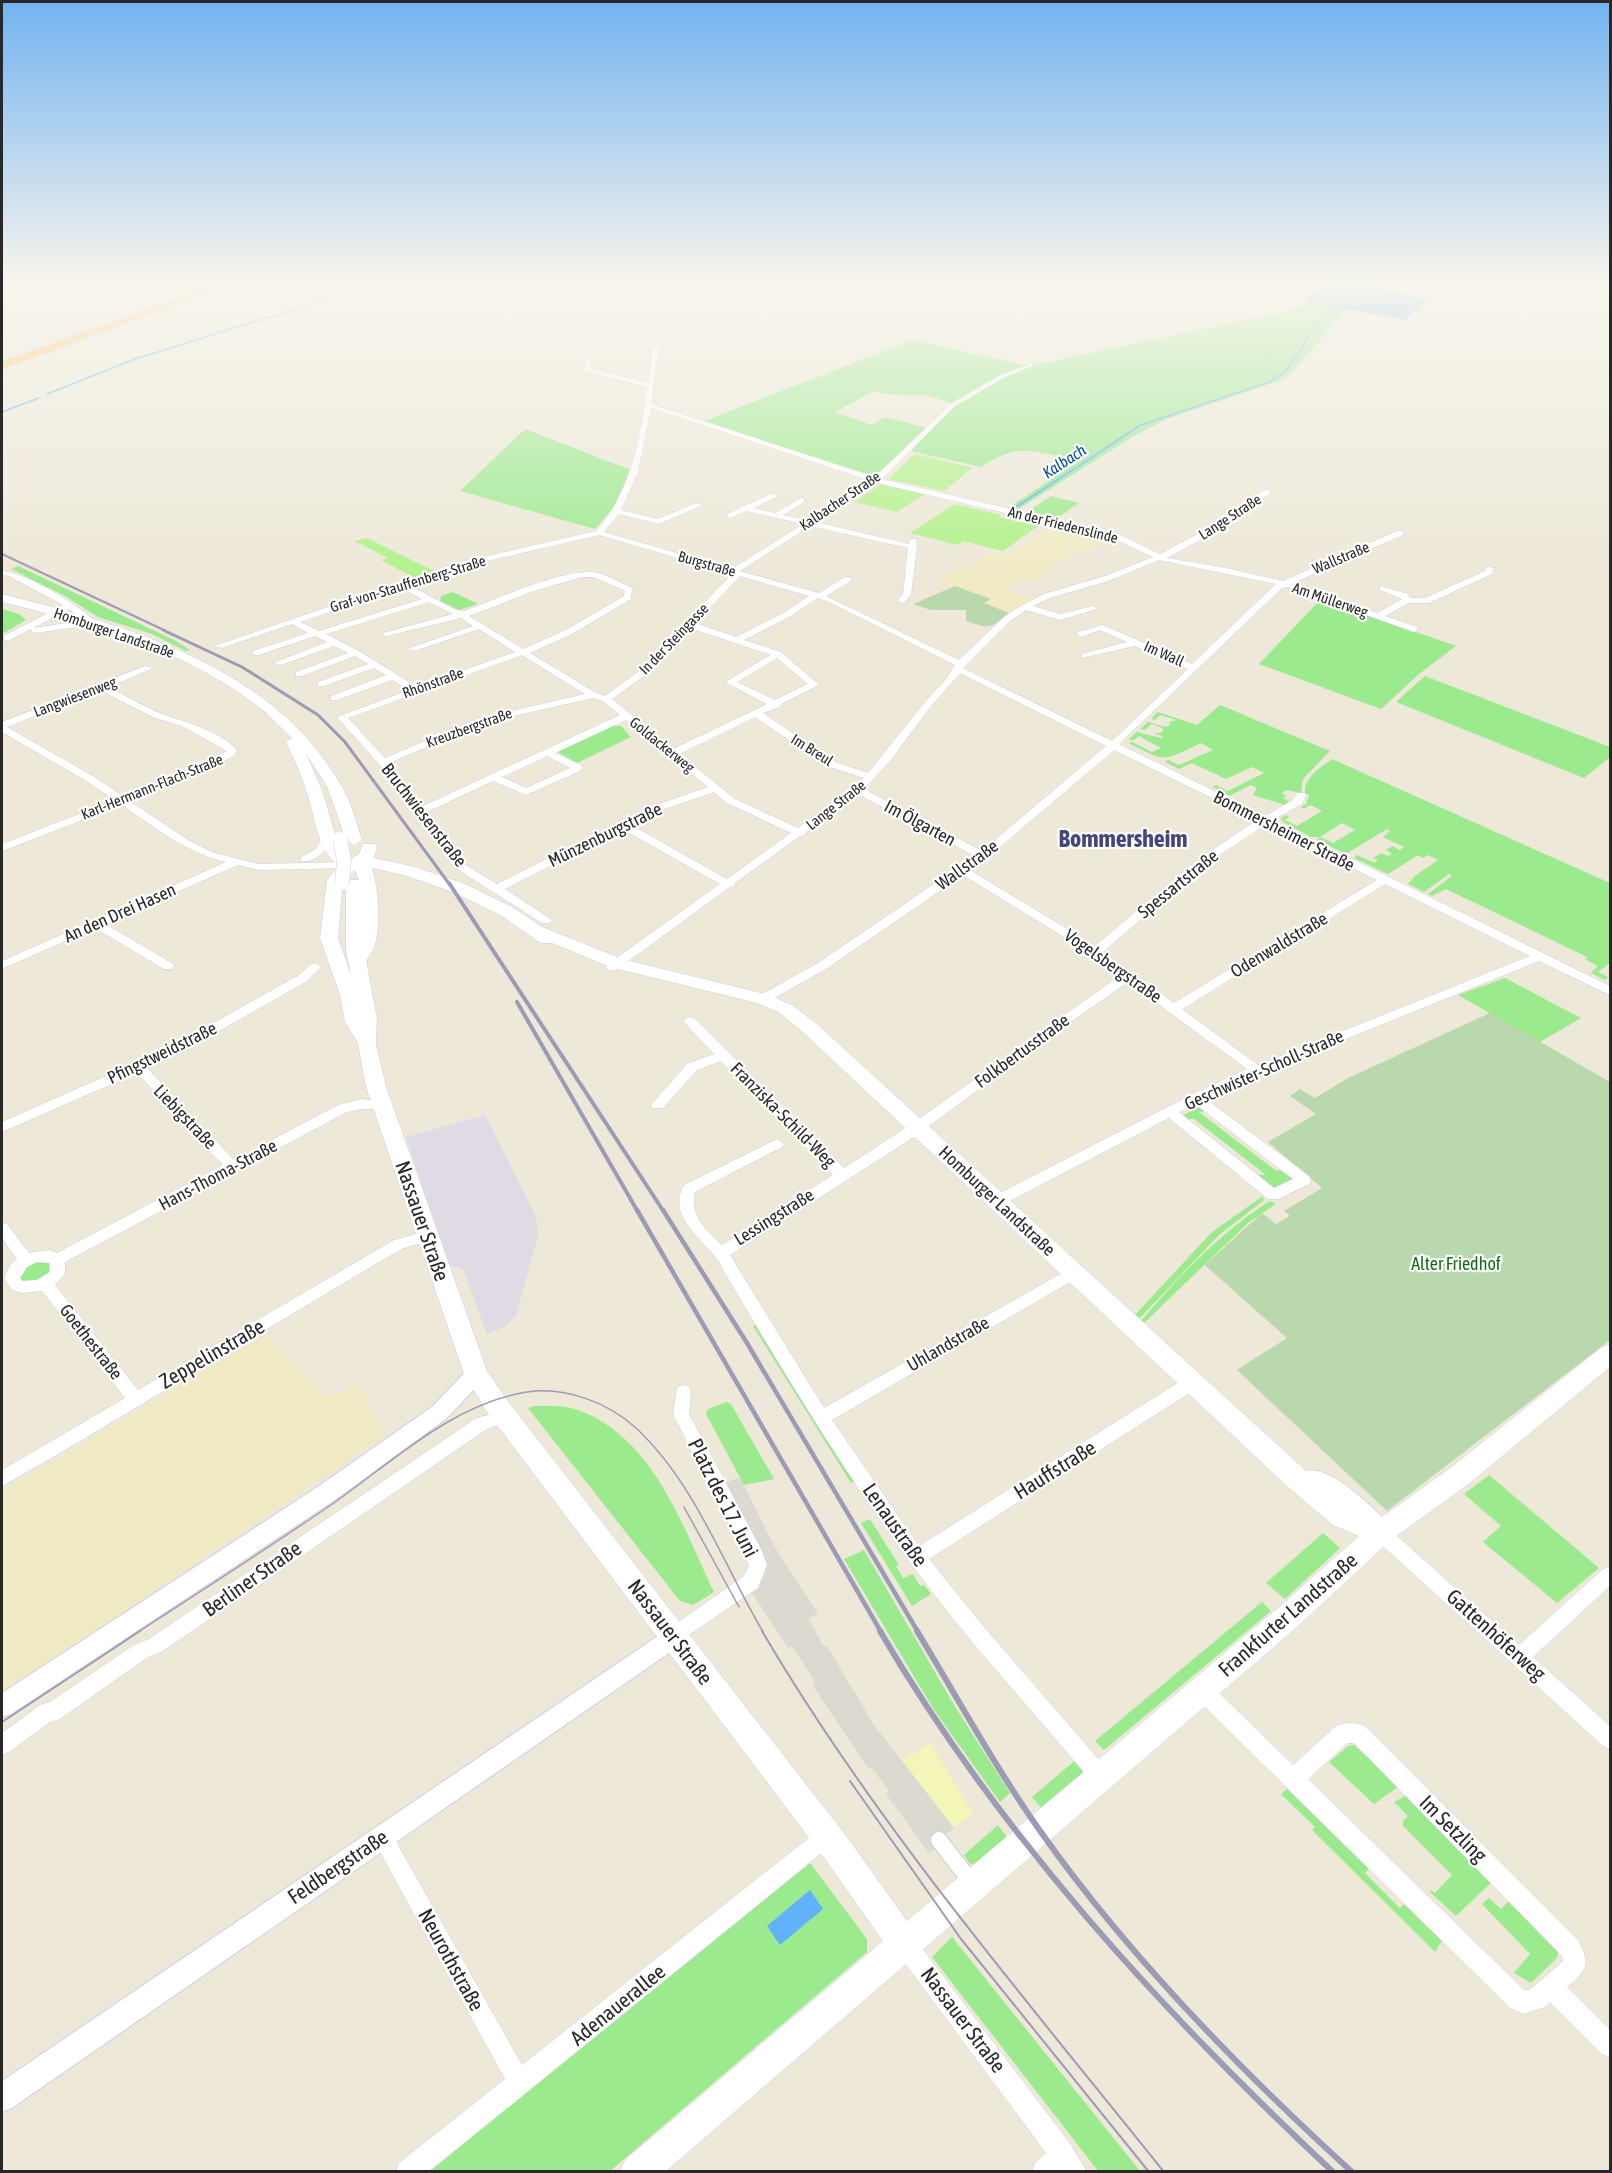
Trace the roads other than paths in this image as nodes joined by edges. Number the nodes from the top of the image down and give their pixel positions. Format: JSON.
{"nodes":[{"id":1,"x":632,"y":381,"type":"edge"},
{"id":2,"x":651,"y":381,"type":"edge"},
{"id":3,"x":994,"y":381,"type":"edge"},
{"id":4,"x":650,"y":386,"type":"junction"},
{"id":5,"x":646,"y":404,"type":"junction"},
{"id":6,"x":875,"y":480,"type":"junction"},
{"id":7,"x":1267,"y":492,"type":"dead end"},
{"id":8,"x":772,"y":495,"type":"dead end"},
{"id":9,"x":801,"y":500,"type":"dead end"},
{"id":10,"x":699,"y":505,"type":"dead end"},
{"id":11,"x":749,"y":509,"type":"junction"},
{"id":12,"x":616,"y":511,"type":"junction"},
{"id":13,"x":777,"y":515,"type":"junction"},
{"id":14,"x":730,"y":516,"type":"dead end"},
{"id":15,"x":818,"y":516,"type":"junction"},
{"id":16,"x":809,"y":523,"type":"junction"},
{"id":17,"x":599,"y":533,"type":"junction"},
{"id":18,"x":1400,"y":533,"type":"dead end"},
{"id":19,"x":913,"y":547,"type":"junction"},
{"id":20,"x":1161,"y":558,"type":"junction"},
{"id":21,"x":1490,"y":568,"type":"dead end"},
{"id":22,"x":736,"y":572,"type":"junction"},
{"id":23,"x":2,"y":573,"type":"edge"},
{"id":24,"x":848,"y":579,"type":"dead end"},
{"id":25,"x":1282,"y":584,"type":"junction"},
{"id":26,"x":403,"y":585,"type":"junction"},
{"id":27,"x":1391,"y":589,"type":"dead end"},
{"id":28,"x":818,"y":596,"type":"junction"},
{"id":29,"x":2,"y":598,"type":"edge"},
{"id":30,"x":56,"y":598,"type":"junction"},
{"id":31,"x":430,"y":599,"type":"junction"},
{"id":32,"x":1407,"y":600,"type":"junction"},
{"id":33,"x":901,"y":601,"type":"dead end"},
{"id":34,"x":70,"y":605,"type":"junction"},
{"id":35,"x":2,"y":606,"type":"edge"},
{"id":36,"x":1025,"y":607,"type":"junction"},
{"id":37,"x":1093,"y":609,"type":"dead end"},
{"id":38,"x":465,"y":614,"type":"junction"},
{"id":39,"x":48,"y":615,"type":"junction"},
{"id":40,"x":1378,"y":616,"type":"junction"},
{"id":41,"x":291,"y":621,"type":"junction"},
{"id":42,"x":94,"y":624,"type":"junction"},
{"id":43,"x":688,"y":624,"type":"junction"},
{"id":44,"x":74,"y":625,"type":"junction"},
{"id":45,"x":480,"y":626,"type":"junction"},
{"id":46,"x":1414,"y":629,"type":"dead end"},
{"id":47,"x":317,"y":633,"type":"junction"},
{"id":48,"x":1081,"y":634,"type":"dead end"},
{"id":49,"x":386,"y":635,"type":"dead end"},
{"id":50,"x":3,"y":638,"type":"edge"},
{"id":51,"x":737,"y":640,"type":"junction"},
{"id":52,"x":336,"y":642,"type":"junction"},
{"id":53,"x":1134,"y":643,"type":"junction"},
{"id":54,"x":219,"y":646,"type":"dead end"},
{"id":55,"x":412,"y":649,"type":"dead end"},
{"id":56,"x":525,"y":652,"type":"junction"},
{"id":57,"x":256,"y":653,"type":"dead end"},
{"id":58,"x":356,"y":653,"type":"junction"},
{"id":59,"x":778,"y":654,"type":"junction"},
{"id":60,"x":1085,"y":656,"type":"dead end"},
{"id":61,"x":278,"y":663,"type":"dead end"},
{"id":62,"x":375,"y":664,"type":"junction"},
{"id":63,"x":960,"y":667,"type":"junction"},
{"id":64,"x":148,"y":668,"type":"dead end"},
{"id":65,"x":1194,"y":668,"type":"junction"},
{"id":66,"x":298,"y":674,"type":"dead end"},
{"id":67,"x":393,"y":676,"type":"junction"},
{"id":68,"x":321,"y":684,"type":"dead end"},
{"id":69,"x":102,"y":687,"type":"junction"},
{"id":70,"x":414,"y":689,"type":"junction"},
{"id":71,"x":593,"y":695,"type":"junction"},
{"id":72,"x":334,"y":698,"type":"dead end"},
{"id":73,"x":606,"y":699,"type":"junction"},
{"id":74,"x":777,"y":705,"type":"junction"},
{"id":75,"x":757,"y":714,"type":"junction"},
{"id":76,"x":626,"y":716,"type":"junction"},
{"id":77,"x":342,"y":717,"type":"joint"},
{"id":78,"x":2,"y":727,"type":"edge"},
{"id":79,"x":299,"y":741,"type":"junction"},
{"id":80,"x":1113,"y":744,"type":"junction"},
{"id":81,"x":546,"y":752,"type":"junction"},
{"id":82,"x":673,"y":753,"type":"junction"},
{"id":83,"x":383,"y":762,"type":"junction"},
{"id":84,"x":493,"y":777,"type":"junction"},
{"id":85,"x":872,"y":777,"type":"junction"},
{"id":86,"x":715,"y":788,"type":"junction"},
{"id":87,"x":857,"y":790,"type":"junction"},
{"id":88,"x":1301,"y":795,"type":"dead end"},
{"id":89,"x":124,"y":799,"type":"junction"},
{"id":90,"x":420,"y":811,"type":"junction"},
{"id":91,"x":1263,"y":821,"type":"junction"},
{"id":92,"x":622,"y":824,"type":"junction"},
{"id":93,"x":801,"y":833,"type":"junction"},
{"id":94,"x":2,"y":848,"type":"edge"},
{"id":95,"x":351,"y":852,"type":"junction"},
{"id":96,"x":983,"y":856,"type":"junction"},
{"id":97,"x":237,"y":861,"type":"junction"},
{"id":98,"x":302,"y":862,"type":"junction"},
{"id":99,"x":963,"y":870,"type":"junction"},
{"id":100,"x":393,"y":872,"type":"junction"},
{"id":101,"x":417,"y":875,"type":"junction"},
{"id":102,"x":1383,"y":879,"type":"junction"},
{"id":103,"x":730,"y":884,"type":"junction"},
{"id":104,"x":349,"y":887,"type":"junction"},
{"id":105,"x":498,"y":888,"type":"junction"},
{"id":106,"x":96,"y":924,"type":"junction"},
{"id":107,"x":542,"y":926,"type":"junction"},
{"id":108,"x":1096,"y":952,"type":"junction"},
{"id":109,"x":1538,"y":957,"type":"junction"},
{"id":110,"x":2,"y":965,"type":"edge"},
{"id":111,"x":614,"y":965,"type":"junction"},
{"id":112,"x":168,"y":966,"type":"dead end"},
{"id":113,"x":315,"y":967,"type":"dead end"},
{"id":114,"x":1128,"y":976,"type":"junction"},
{"id":115,"x":1611,"y":991,"type":"edge"},
{"id":116,"x":764,"y":999,"type":"junction"},
{"id":117,"x":1174,"y":1009,"type":"junction"},
{"id":118,"x":689,"y":1022,"type":"dead end"},
{"id":119,"x":366,"y":1041,"type":"junction"},
{"id":120,"x":723,"y":1054,"type":"junction"},
{"id":121,"x":139,"y":1067,"type":"junction"},
{"id":122,"x":1257,"y":1070,"type":"junction"},
{"id":123,"x":1196,"y":1098,"type":"junction"},
{"id":124,"x":658,"y":1105,"type":"dead end"},
{"id":125,"x":382,"y":1106,"type":"junction"},
{"id":126,"x":1170,"y":1112,"type":"junction"},
{"id":127,"x":2,"y":1127,"type":"edge"},
{"id":128,"x":917,"y":1127,"type":"junction"},
{"id":129,"x":777,"y":1144,"type":"dead end"},
{"id":130,"x":234,"y":1167,"type":"junction"},
{"id":131,"x":843,"y":1175,"type":"junction"},
{"id":132,"x":997,"y":1201,"type":"junction"},
{"id":133,"x":2,"y":1228,"type":"edge"},
{"id":134,"x":427,"y":1236,"type":"junction"},
{"id":135,"x":721,"y":1252,"type":"junction"},
{"id":136,"x":26,"y":1260,"type":"junction"},
{"id":137,"x":57,"y":1260,"type":"junction"},
{"id":138,"x":1074,"y":1273,"type":"junction"},
{"id":139,"x":45,"y":1283,"type":"junction"},
{"id":140,"x":7,"y":1285,"type":"edge"},
{"id":141,"x":1611,"y":1354,"type":"edge"},
{"id":142,"x":476,"y":1374,"type":"junction"},
{"id":143,"x":1193,"y":1382,"type":"junction"},
{"id":144,"x":683,"y":1392,"type":"dead end"},
{"id":145,"x":136,"y":1400,"type":"junction"},
{"id":146,"x":505,"y":1416,"type":"junction"},
{"id":147,"x":823,"y":1417,"type":"junction"},
{"id":148,"x":2,"y":1479,"type":"edge"},
{"id":149,"x":1381,"y":1533,"type":"junction"},
{"id":150,"x":917,"y":1557,"type":"junction"},
{"id":151,"x":1611,"y":1575,"type":"edge"},
{"id":152,"x":674,"y":1636,"type":"junction"},
{"id":153,"x":1520,"y":1656,"type":"junction"},
{"id":154,"x":1202,"y":1690,"type":"junction"},
{"id":155,"x":2,"y":1706,"type":"edge"},
{"id":156,"x":1611,"y":1739,"type":"edge"},
{"id":157,"x":2,"y":1745,"type":"edge"},
{"id":158,"x":1100,"y":1776,"type":"junction"},
{"id":159,"x":1293,"y":1779,"type":"junction"},
{"id":160,"x":382,"y":1836,"type":"junction"},
{"id":161,"x":826,"y":1836,"type":"junction"},
{"id":162,"x":939,"y":1840,"type":"dead end"},
{"id":163,"x":973,"y":1885,"type":"junction"},
{"id":164,"x":904,"y":1943,"type":"junction"},
{"id":165,"x":1551,"y":1987,"type":"junction"},
{"id":166,"x":1611,"y":2046,"type":"edge"},
{"id":167,"x":520,"y":2084,"type":"junction"},
{"id":168,"x":2,"y":2098,"type":"edge"},
{"id":169,"x":1068,"y":2163,"type":"edge"},
{"id":170,"x":408,"y":2172,"type":"edge"},
{"id":171,"x":637,"y":2172,"type":"edge"},
{"id":172,"x":1044,"y":2172,"type":"edge"}],
"edges":[{"from":1,"to":4,"type":"street"},
{"from":2,"to":4,"type":"street"},
{"from":3,"to":6,"type":"street","name":"Kalbacher Straße"},
{"from":4,"to":5,"type":"street"},
{"from":5,"to":6,"type":"street","name":"An der Friedenslinde"},
{"from":5,"to":12,"type":"street"},
{"from":6,"to":15,"type":"street","name":"Kalbacher Straße"},
{"from":6,"to":20,"type":"street","name":"An der Friedenslinde"},
{"from":7,"to":20,"type":"street","name":"Lange Straße"},
{"from":8,"to":11,"type":"street"},
{"from":9,"to":13,"type":"street"},
{"from":10,"to":12,"type":"street"},
{"from":11,"to":13,"type":"street"},
{"from":11,"to":14,"type":"street"},
{"from":12,"to":17,"type":"street"},
{"from":13,"to":16,"type":"street"},
{"from":15,"to":16,"type":"street","name":"Kalbacher Straße"},
{"from":15,"to":19,"type":"street"},
{"from":16,"to":19,"type":"street"},
{"from":16,"to":22,"type":"street","name":"Kalbacher Straße"},
{"from":17,"to":22,"type":"street","name":"Burgstraße"},
{"from":17,"to":26,"type":"street","name":"Graf-von-Stauffenberg-Straße"},
{"from":18,"to":25,"type":"street","name":"Wallstraße"},
{"from":19,"to":33,"type":"street"},
{"from":20,"to":25,"type":"street","name":"An der Friedenslinde"},
{"from":20,"to":36,"type":"street","name":"Lange Straße"},
{"from":21,"to":32,"type":"street","name":"Am Müllerweg"},
{"from":22,"to":28,"type":"street","name":"Burgstraße"},
{"from":22,"to":43,"type":"street","name":"In der Steingasse"},
{"from":23,"to":30,"type":"street"},
{"from":24,"to":28,"type":"street"},
{"from":25,"to":40,"type":"street","name":"Am Müllerweg"},
{"from":25,"to":65,"type":"street","name":"Wallstraße"},
{"from":26,"to":31,"type":"street","name":"Goldackerweg"},
{"from":26,"to":41,"type":"street","name":"Graf-von-Stauffenberg-Straße"},
{"from":27,"to":32,"type":"street","name":"Am Müllerweg"},
{"from":28,"to":51,"type":"street"},
{"from":28,"to":63,"type":"street","name":"Burgstraße"},
{"from":29,"to":39,"type":"main road","name":"Homburger Landstraße"},
{"from":30,"to":34,"type":"street"},
{"from":30,"to":39,"type":"street"},
{"from":31,"to":38,"type":"street","name":"Goldackerweg"},
{"from":31,"to":47,"type":"street"},
{"from":32,"to":40,"type":"street","name":"Am Müllerweg"},
{"from":34,"to":39,"type":"street"},
{"from":34,"to":42,"type":"street"},
{"from":35,"to":39,"type":"main road","name":"Homburger Landstraße"},
{"from":36,"to":37,"type":"street"},
{"from":36,"to":63,"type":"street","name":"Lange Straße"},
{"from":38,"to":45,"type":"street","name":"Goldackerweg"},
{"from":38,"to":49,"type":"street"},
{"from":38,"to":56,"type":"street","name":"Rhönstraße"},
{"from":39,"to":42,"type":"main road","name":"Homburger Landstraße"},
{"from":39,"to":44,"type":"main road","name":"Homburger Landstraße"},
{"from":39,"to":50,"type":"street"},
{"from":40,"to":46,"type":"street","name":"Am Müllerweg"},
{"from":41,"to":47,"type":"street"},
{"from":41,"to":54,"type":"street","name":"Graf-von-Stauffenberg-Straße"},
{"from":42,"to":79,"type":"main road","name":"Homburger Landstraße"},
{"from":43,"to":51,"type":"street"},
{"from":43,"to":73,"type":"street","name":"In der Steingasse"},
{"from":44,"to":50,"type":"street"},
{"from":44,"to":79,"type":"main road","name":"Homburger Landstraße"},
{"from":45,"to":55,"type":"street"},
{"from":45,"to":56,"type":"street","name":"Goldackerweg"},
{"from":47,"to":52,"type":"street"},
{"from":47,"to":57,"type":"street"},
{"from":48,"to":53,"type":"street","name":"Im Wall"},
{"from":51,"to":59,"type":"street"},
{"from":52,"to":58,"type":"street"},
{"from":52,"to":61,"type":"street"},
{"from":53,"to":60,"type":"street","name":"Im Wall"},
{"from":53,"to":65,"type":"street","name":"Im Wall"},
{"from":56,"to":70,"type":"street","name":"Rhönstraße"},
{"from":56,"to":71,"type":"street","name":"Goldackerweg"},
{"from":58,"to":62,"type":"street"},
{"from":58,"to":66,"type":"street"},
{"from":59,"to":74,"type":"street"},
{"from":59,"to":74,"type":"street"},
{"from":62,"to":67,"type":"street"},
{"from":62,"to":68,"type":"street"},
{"from":63,"to":80,"type":"street","name":"Bommersheimer Straße"},
{"from":63,"to":85,"type":"street","name":"Lange Straße"},
{"from":64,"to":69,"type":"street","name":"Langwiesenweg"},
{"from":65,"to":80,"type":"street","name":"Wallstraße"},
{"from":67,"to":70,"type":"street"},
{"from":67,"to":72,"type":"street"},
{"from":69,"to":78,"type":"street","name":"Langwiesenweg"},
{"from":69,"to":89,"type":"street","name":"Karl-Hermann-Flach-Straße"},
{"from":70,"to":77,"type":"street","name":"Rhönstraße"},
{"from":71,"to":73,"type":"street","name":"Goldackerweg"},
{"from":71,"to":83,"type":"street","name":"Kreuzbergstraße"},
{"from":73,"to":76,"type":"street","name":"Goldackerweg"},
{"from":74,"to":75,"type":"street"},
{"from":75,"to":82,"type":"street"},
{"from":75,"to":85,"type":"street","name":"Im Breul"},
{"from":76,"to":81,"type":"street"},
{"from":76,"to":82,"type":"street","name":"Goldackerweg"},
{"from":77,"to":83,"type":"street","name":"Bruchwiesenstraße"},
{"from":78,"to":89,"type":"street"},
{"from":79,"to":95,"type":"main road"},
{"from":79,"to":95,"type":"main road"},
{"from":80,"to":91,"type":"street","name":"Bommersheimer Straße"},
{"from":80,"to":96,"type":"street","name":"Wallstraße"},
{"from":81,"to":84,"type":"street"},
{"from":81,"to":84,"type":"street"},
{"from":82,"to":86,"type":"street","name":"Goldackerweg"},
{"from":83,"to":90,"type":"street","name":"Bruchwiesenstraße"},
{"from":84,"to":90,"type":"street"},
{"from":85,"to":87,"type":"street","name":"Lange Straße"},
{"from":86,"to":92,"type":"street","name":"Münzenburgstraße"},
{"from":86,"to":93,"type":"street","name":"Goldackerweg"},
{"from":87,"to":93,"type":"street","name":"Lange Straße"},
{"from":87,"to":96,"type":"street","name":"Im Ölgarten"},
{"from":88,"to":91,"type":"street","name":"Spessartstraße"},
{"from":89,"to":94,"type":"street","name":"Karl-Hermann-Flach-Straße"},
{"from":89,"to":97,"type":"street"},
{"from":90,"to":105,"type":"street","name":"Bruchwiesenstraße"},
{"from":91,"to":102,"type":"street","name":"Bommersheimer Straße"},
{"from":91,"to":108,"type":"street","name":"Spessartstraße"},
{"from":92,"to":103,"type":"street"},
{"from":92,"to":105,"type":"street","name":"Münzenburgstraße"},
{"from":93,"to":103,"type":"street","name":"Lange Straße"},
{"from":95,"to":98,"type":"street"},
{"from":95,"to":98,"type":"street"},
{"from":95,"to":100,"type":"main road"},
{"from":95,"to":101,"type":"main road","name":"Homburger Landstraße"},
{"from":95,"to":104,"type":"main road"},
{"from":95,"to":104,"type":"main road"},
{"from":95,"to":104,"type":"main road"},
{"from":96,"to":99,"type":"street","name":"Wallstraße"},
{"from":97,"to":98,"type":"street"},
{"from":97,"to":106,"type":"street","name":"An den Drei Hasen"},
{"from":98,"to":104,"type":"street"},
{"from":99,"to":108,"type":"street","name":"Vogelsbergstraße"},
{"from":99,"to":116,"type":"street","name":"Wallstraße"},
{"from":100,"to":101,"type":"main road"},
{"from":100,"to":104,"type":"main road"},
{"from":101,"to":107,"type":"main road","name":"Homburger Landstraße"},
{"from":102,"to":109,"type":"street","name":"Bommersheimer Straße"},
{"from":102,"to":117,"type":"street","name":"Odenwaldstraße"},
{"from":103,"to":111,"type":"street","name":"Lange Straße"},
{"from":104,"to":119,"type":"main road","name":"Nassauer Straße"},
{"from":104,"to":119,"type":"main road","name":"Nassauer Straße"},
{"from":105,"to":107,"type":"street","name":"Bruchwiesenstraße"},
{"from":106,"to":110,"type":"street","name":"An den Drei Hasen"},
{"from":106,"to":112,"type":"street"},
{"from":107,"to":111,"type":"main road","name":"Homburger Landstraße"},
{"from":108,"to":114,"type":"street","name":"Vogelsbergstraße"},
{"from":109,"to":115,"type":"street","name":"Bommersheimer Straße"},
{"from":109,"to":122,"type":"street","name":"Geschwister-Scholl-Straße"},
{"from":111,"to":116,"type":"main road","name":"Homburger Landstraße"},
{"from":113,"to":121,"type":"street","name":"Pfingstweidstraße"},
{"from":114,"to":117,"type":"street","name":"Vogelsbergstraße"},
{"from":114,"to":128,"type":"street","name":"Folkbertusstraße"},
{"from":116,"to":128,"type":"main road","name":"Homburger Landstraße"},
{"from":117,"to":122,"type":"street","name":"Vogelsbergstraße"},
{"from":118,"to":120,"type":"street","name":"Franziska-Schild-Weg"},
{"from":119,"to":125,"type":"main road","name":"Nassauer Straße"},
{"from":120,"to":124,"type":"street","name":"Franziska-Schild-Weg"},
{"from":120,"to":131,"type":"street","name":"Franziska-Schild-Weg"},
{"from":121,"to":127,"type":"street","name":"Pfingstweidstraße"},
{"from":121,"to":130,"type":"street","name":"Liebigstraße"},
{"from":122,"to":123,"type":"street","name":"Geschwister-Scholl-Straße"},
{"from":123,"to":126,"type":"street","name":"Geschwister-Scholl-Straße"},
{"from":123,"to":126,"type":"street"},
{"from":125,"to":130,"type":"street","name":"Hans-Thoma-Straße"},
{"from":125,"to":134,"type":"main road","name":"Nassauer Straße"},
{"from":126,"to":132,"type":"street","name":"Geschwister-Scholl-Straße"},
{"from":128,"to":131,"type":"street","name":"Lessingstraße"},
{"from":128,"to":132,"type":"main road","name":"Homburger Landstraße"},
{"from":129,"to":135,"type":"street","name":"Lessingstraße"},
{"from":130,"to":137,"type":"street","name":"Hans-Thoma-Straße"},
{"from":131,"to":135,"type":"street","name":"Lessingstraße"},
{"from":132,"to":138,"type":"main road","name":"Homburger Landstraße"},
{"from":133,"to":136,"type":"street"},
{"from":134,"to":142,"type":"main road","name":"Nassauer Straße"},
{"from":134,"to":145,"type":"street","name":"Zeppelinstraße"},
{"from":135,"to":147,"type":"street","name":"Lenaustraße"},
{"from":136,"to":137,"type":"street","name":"Hans-Thoma-Straße"},
{"from":136,"to":140,"type":"street"},
{"from":137,"to":139,"type":"street"},
{"from":138,"to":143,"type":"main road","name":"Homburger Landstraße"},
{"from":138,"to":147,"type":"street","name":"Uhlandstraße"},
{"from":139,"to":140,"type":"street"},
{"from":139,"to":145,"type":"street","name":"Goethestraße"},
{"from":141,"to":149,"type":"main road","name":"Frankfurter Landstraße"},
{"from":142,"to":146,"type":"main road","name":"Nassauer Straße"},
{"from":142,"to":155,"type":"street","name":"Berliner Straße"},
{"from":143,"to":149,"type":"main road","name":"Homburger Landstraße"},
{"from":143,"to":150,"type":"street","name":"Hauffstraße"},
{"from":144,"to":152,"type":"street","name":"Platz des 17. Juni"},
{"from":145,"to":148,"type":"street","name":"Zeppelinstraße"},
{"from":146,"to":152,"type":"main road","name":"Nassauer Straße"},
{"from":146,"to":157,"type":"street","name":"Berliner Straße"},
{"from":147,"to":150,"type":"street","name":"Lenaustraße"},
{"from":149,"to":153,"type":"street","name":"Gattenhöferweg"},
{"from":149,"to":154,"type":"main road","name":"Frankfurter Landstraße"},
{"from":150,"to":158,"type":"street","name":"Lenaustraße"},
{"from":151,"to":153,"type":"street"},
{"from":152,"to":160,"type":"street","name":"Feldbergstraße"},
{"from":152,"to":161,"type":"main road","name":"Nassauer Straße"},
{"from":153,"to":156,"type":"street","name":"Gattenhöferweg"},
{"from":154,"to":158,"type":"main road","name":"Frankfurter Landstraße"},
{"from":154,"to":159,"type":"street","name":"Im Setzling"},
{"from":158,"to":163,"type":"main road","name":"Frankfurter Landstraße"},
{"from":159,"to":165,"type":"street","name":"Im Setzling"},
{"from":159,"to":165,"type":"street","name":"Im Setzling"},
{"from":160,"to":167,"type":"street","name":"Neurothstraße"},
{"from":160,"to":168,"type":"street","name":"Feldbergstraße"},
{"from":161,"to":164,"type":"main road","name":"Nassauer Straße"},
{"from":161,"to":167,"type":"street","name":"Adenauerallee"},
{"from":162,"to":163,"type":"street"},
{"from":163,"to":164,"type":"main road"},
{"from":164,"to":169,"type":"street","name":"Nassauer Straße"},
{"from":164,"to":171,"type":"main road"},
{"from":165,"to":166,"type":"street"},
{"from":167,"to":170,"type":"street","name":"Adenauerallee"},
{"from":169,"to":172,"type":"street"}]}
